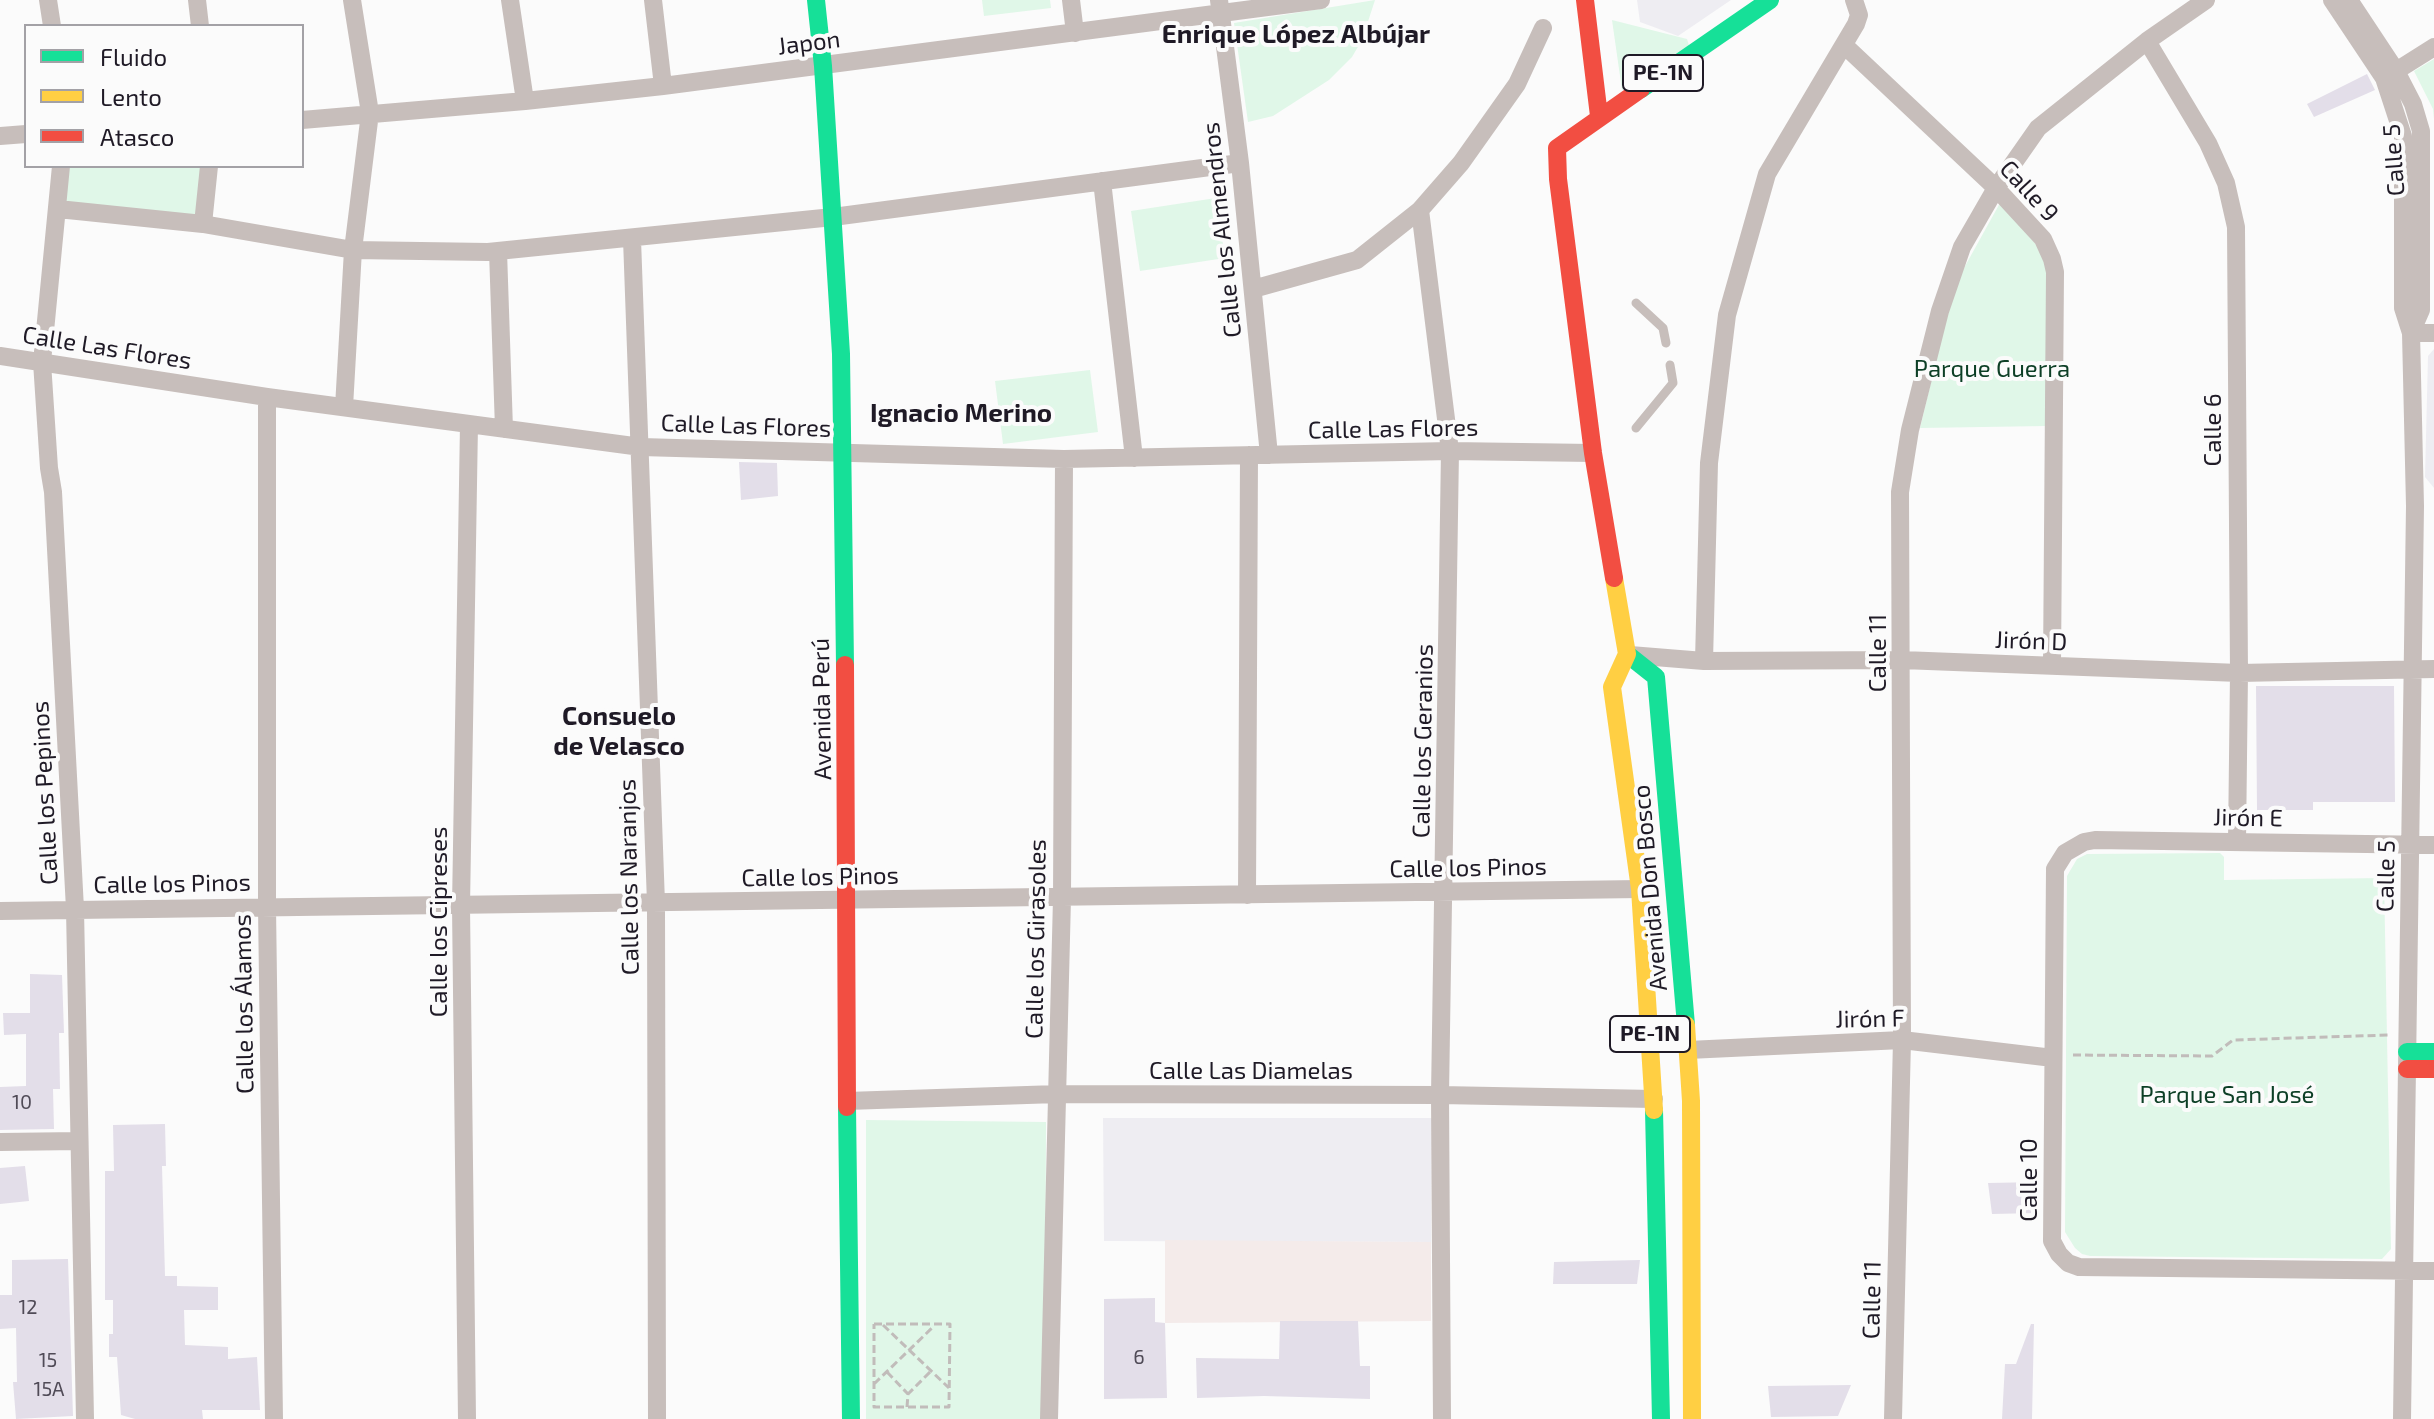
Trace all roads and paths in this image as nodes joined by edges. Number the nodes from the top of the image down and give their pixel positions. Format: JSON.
{"nodes":[{"id":1,"x":48,"y":0,"type":"edge"},
{"id":2,"x":197,"y":0,"type":"edge"},
{"id":3,"x":352,"y":0,"type":"edge"},
{"id":4,"x":510,"y":0,"type":"edge"},
{"id":5,"x":653,"y":0,"type":"edge"},
{"id":6,"x":816,"y":0,"type":"edge"},
{"id":7,"x":1071,"y":0,"type":"edge"},
{"id":8,"x":1321,"y":0,"type":"edge"},
{"id":9,"x":1585,"y":0,"type":"edge"},
{"id":10,"x":1770,"y":0,"type":"edge"},
{"id":11,"x":1854,"y":0,"type":"edge"},
{"id":12,"x":2206,"y":0,"type":"edge"},
{"id":13,"x":2332,"y":0,"type":"edge"},
{"id":14,"x":2349,"y":0,"type":"edge"},
{"id":15,"x":1219,"y":7,"type":"edge"},
{"id":16,"x":52,"y":24,"type":"edge"},
{"id":17,"x":200,"y":24,"type":"edge"},
{"id":18,"x":1543,"y":28,"type":"dead end"},
{"id":19,"x":1075,"y":33,"type":"junction"},
{"id":20,"x":2147,"y":41,"type":"junction"},
{"id":21,"x":1844,"y":45,"type":"junction"},
{"id":22,"x":2434,"y":47,"type":"edge"},
{"id":23,"x":823,"y":66,"type":"junction"},
{"id":24,"x":2396,"y":71,"type":"junction"},
{"id":25,"x":663,"y":86,"type":"junction"},
{"id":26,"x":525,"y":101,"type":"junction"},
{"id":27,"x":370,"y":113,"type":"junction"},
{"id":28,"x":1599,"y":116,"type":"junction"},
{"id":29,"x":304,"y":120,"type":"edge"},
{"id":30,"x":24,"y":134,"type":"edge"},
{"id":31,"x":0,"y":136,"type":"edge"},
{"id":32,"x":1240,"y":163,"type":"junction"},
{"id":33,"x":61,"y":168,"type":"edge"},
{"id":34,"x":209,"y":168,"type":"edge"},
{"id":35,"x":1102,"y":181,"type":"junction"},
{"id":36,"x":1996,"y":188,"type":"junction"},
{"id":37,"x":58,"y":209,"type":"junction"},
{"id":38,"x":1420,"y":210,"type":"junction"},
{"id":39,"x":833,"y":217,"type":"junction"},
{"id":40,"x":203,"y":224,"type":"junction"},
{"id":41,"x":632,"y":239,"type":"junction"},
{"id":42,"x":353,"y":250,"type":"junction"},
{"id":43,"x":498,"y":251,"type":"junction"},
{"id":44,"x":1253,"y":289,"type":"junction"},
{"id":45,"x":1636,"y":303,"type":"dead end"},
{"id":46,"x":2411,"y":333,"type":"junction"},
{"id":47,"x":2434,"y":333,"type":"edge"},
{"id":48,"x":1666,"y":343,"type":"dead end"},
{"id":49,"x":0,"y":356,"type":"edge"},
{"id":50,"x":42,"y":362,"type":"junction"},
{"id":51,"x":1670,"y":365,"type":"dead end"},
{"id":52,"x":267,"y":397,"type":"junction"},
{"id":53,"x":344,"y":407,"type":"junction"},
{"id":54,"x":469,"y":424,"type":"junction"},
{"id":55,"x":1636,"y":428,"type":"dead end"},
{"id":56,"x":504,"y":429,"type":"junction"},
{"id":57,"x":641,"y":447,"type":"junction"},
{"id":58,"x":1450,"y":451,"type":"junction"},
{"id":59,"x":842,"y":453,"type":"junction"},
{"id":60,"x":1593,"y":453,"type":"junction"},
{"id":61,"x":1249,"y":455,"type":"junction"},
{"id":62,"x":1269,"y":455,"type":"junction"},
{"id":63,"x":1134,"y":458,"type":"junction"},
{"id":64,"x":1064,"y":459,"type":"junction"},
{"id":65,"x":2415,"y":506,"type":"junction"},
{"id":66,"x":2434,"y":506,"type":"edge"},
{"id":67,"x":1627,"y":654,"type":"junction"},
{"id":68,"x":1902,"y":660,"type":"junction"},
{"id":69,"x":1704,"y":661,"type":"junction"},
{"id":70,"x":2052,"y":666,"type":"junction"},
{"id":71,"x":2412,"y":669,"type":"junction"},
{"id":72,"x":2434,"y":669,"type":"edge"},
{"id":73,"x":2239,"y":673,"type":"junction"},
{"id":74,"x":2237,"y":842,"type":"junction"},
{"id":75,"x":2410,"y":844,"type":"junction"},
{"id":76,"x":2434,"y":845,"type":"edge"},
{"id":77,"x":2065,"y":853,"type":"joint"},
{"id":78,"x":1640,"y":889,"type":"junction"},
{"id":79,"x":1444,"y":893,"type":"junction"},
{"id":80,"x":1247,"y":895,"type":"junction"},
{"id":81,"x":1062,"y":898,"type":"junction"},
{"id":82,"x":848,"y":900,"type":"junction"},
{"id":83,"x":656,"y":903,"type":"junction"},
{"id":84,"x":461,"y":906,"type":"junction"},
{"id":85,"x":267,"y":907,"type":"junction"},
{"id":86,"x":75,"y":909,"type":"junction"},
{"id":87,"x":0,"y":911,"type":"edge"},
{"id":88,"x":1902,"y":1040,"type":"junction"},
{"id":89,"x":1688,"y":1050,"type":"junction"},
{"id":90,"x":2407,"y":1052,"type":"junction"},
{"id":91,"x":2434,"y":1052,"type":"edge"},
{"id":92,"x":2053,"y":1056,"type":"junction"},
{"id":93,"x":2434,"y":1069,"type":"edge"},
{"id":94,"x":1057,"y":1094,"type":"junction"},
{"id":95,"x":1440,"y":1095,"type":"junction"},
{"id":96,"x":1654,"y":1099,"type":"junction"},
{"id":97,"x":847,"y":1101,"type":"junction"},
{"id":98,"x":79,"y":1141,"type":"junction"},
{"id":99,"x":0,"y":1142,"type":"edge"},
{"id":100,"x":2404,"y":1270,"type":"junction"},
{"id":101,"x":2434,"y":1271,"type":"edge"},
{"id":102,"x":882,"y":1323,"type":"junction"},
{"id":103,"x":936,"y":1324,"type":"junction"},
{"id":104,"x":909,"y":1350,"type":"junction"},
{"id":105,"x":931,"y":1371,"type":"junction"},
{"id":106,"x":887,"y":1372,"type":"junction"},
{"id":107,"x":874,"y":1384,"type":"junction"},
{"id":108,"x":949,"y":1388,"type":"junction"},
{"id":109,"x":908,"y":1394,"type":"junction"},
{"id":110,"x":907,"y":1407,"type":"junction"},
{"id":111,"x":85,"y":1419,"type":"edge"},
{"id":112,"x":274,"y":1419,"type":"edge"},
{"id":113,"x":467,"y":1419,"type":"edge"},
{"id":114,"x":657,"y":1419,"type":"edge"},
{"id":115,"x":851,"y":1419,"type":"edge"},
{"id":116,"x":1049,"y":1419,"type":"edge"},
{"id":117,"x":1442,"y":1419,"type":"edge"},
{"id":118,"x":1661,"y":1419,"type":"edge"},
{"id":119,"x":1692,"y":1419,"type":"edge"},
{"id":120,"x":1893,"y":1419,"type":"edge"},
{"id":121,"x":2402,"y":1419,"type":"edge"}],
"edges":[{"from":1,"to":16,"type":"street"},
{"from":2,"to":17,"type":"street"},
{"from":3,"to":27,"type":"street"},
{"from":4,"to":26,"type":"street"},
{"from":5,"to":25,"type":"street"},
{"from":6,"to":23,"type":"main road","name":"Avenida Perú"},
{"from":7,"to":19,"type":"street"},
{"from":8,"to":15,"type":"street","name":"Japon"},
{"from":9,"to":28,"type":"main road"},
{"from":10,"to":28,"type":"main road","number":"PE-1N"},
{"from":11,"to":21,"type":"street"},
{"from":12,"to":20,"type":"street","name":"Calle 11"},
{"from":13,"to":46,"type":"street","name":"Calle 5"},
{"from":14,"to":24,"type":"street","name":"Calle 5"},
{"from":15,"to":19,"type":"street","name":"Japon"},
{"from":15,"to":32,"type":"street","name":"Calle los Almendros"},
{"from":18,"to":38,"type":"street"},
{"from":19,"to":23,"type":"street","name":"Japon"},
{"from":20,"to":36,"type":"street","name":"Calle 11"},
{"from":20,"to":73,"type":"street","name":"Calle 6"},
{"from":21,"to":36,"type":"street","name":"Calle 9"},
{"from":21,"to":69,"type":"street"},
{"from":22,"to":24,"type":"street"},
{"from":23,"to":25,"type":"street","name":"Japon"},
{"from":23,"to":39,"type":"main road","name":"Avenida Perú"},
{"from":24,"to":46,"type":"street","name":"Calle 5"},
{"from":25,"to":26,"type":"street","name":"Japon"},
{"from":26,"to":27,"type":"street","name":"Japon"},
{"from":27,"to":29,"type":"street","name":"Japon"},
{"from":27,"to":42,"type":"street"},
{"from":28,"to":60,"type":"main road","number":"PE-1N"},
{"from":30,"to":31,"type":"street"},
{"from":32,"to":35,"type":"street"},
{"from":32,"to":44,"type":"street","name":"Calle los Almendros"},
{"from":33,"to":37,"type":"street","name":"Calle los Pepinos"},
{"from":34,"to":40,"type":"street"},
{"from":35,"to":39,"type":"street"},
{"from":35,"to":63,"type":"street"},
{"from":36,"to":68,"type":"street","name":"Calle 11"},
{"from":36,"to":70,"type":"street","name":"Calle 9"},
{"from":37,"to":40,"type":"street"},
{"from":37,"to":50,"type":"street","name":"Calle los Pepinos"},
{"from":38,"to":44,"type":"street"},
{"from":38,"to":58,"type":"street","name":"Calle los Geranios"},
{"from":39,"to":41,"type":"street"},
{"from":39,"to":59,"type":"main road","name":"Avenida Perú"},
{"from":40,"to":42,"type":"street"},
{"from":41,"to":43,"type":"street"},
{"from":41,"to":57,"type":"street","name":"Calle los Naranjos"},
{"from":42,"to":43,"type":"street"},
{"from":42,"to":53,"type":"street"},
{"from":43,"to":56,"type":"street"},
{"from":44,"to":62,"type":"street","name":"Calle los Almendros"},
{"from":45,"to":48,"type":"lane"},
{"from":46,"to":47,"type":"street"},
{"from":46,"to":65,"type":"street","name":"Calle 5"},
{"from":49,"to":50,"type":"street","name":"Calle Las Flores"},
{"from":50,"to":52,"type":"street","name":"Calle Las Flores"},
{"from":50,"to":86,"type":"street","name":"Calle los Pepinos"},
{"from":51,"to":55,"type":"lane"},
{"from":52,"to":53,"type":"street","name":"Calle Las Flores"},
{"from":52,"to":85,"type":"street","name":"Calle los Álamos"},
{"from":53,"to":54,"type":"street","name":"Calle Las Flores"},
{"from":54,"to":56,"type":"street","name":"Calle Las Flores"},
{"from":54,"to":84,"type":"street","name":"Calle los Cipreses"},
{"from":56,"to":57,"type":"street","name":"Calle Las Flores"},
{"from":57,"to":59,"type":"street","name":"Calle Las Flores"},
{"from":57,"to":83,"type":"street","name":"Calle los Naranjos"},
{"from":58,"to":60,"type":"street","name":"Calle Las Flores"},
{"from":58,"to":62,"type":"street","name":"Calle Las Flores"},
{"from":58,"to":79,"type":"street","name":"Calle los Geranios"},
{"from":59,"to":64,"type":"street","name":"Calle Las Flores"},
{"from":59,"to":82,"type":"main road","name":"Avenida Perú"},
{"from":60,"to":67,"type":"main road","number":"PE-1N"},
{"from":61,"to":62,"type":"street","name":"Calle Las Flores"},
{"from":61,"to":63,"type":"street","name":"Calle Las Flores"},
{"from":61,"to":80,"type":"street"},
{"from":63,"to":64,"type":"street","name":"Calle Las Flores"},
{"from":64,"to":81,"type":"street","name":"Calle los Girasoles"},
{"from":65,"to":66,"type":"street"},
{"from":65,"to":71,"type":"street","name":"Calle 5"},
{"from":67,"to":69,"type":"street","name":"Jirón D"},
{"from":67,"to":78,"type":"main road","name":"Avenida Don Bosco","number":"PE-1N"},
{"from":67,"to":89,"type":"main road","name":"Avenida Don Bosco","number":"PE-1N"},
{"from":68,"to":69,"type":"street","name":"Jirón D"},
{"from":68,"to":70,"type":"street","name":"Jirón D"},
{"from":68,"to":88,"type":"street","name":"Calle 11"},
{"from":70,"to":73,"type":"street","name":"Jirón D"},
{"from":71,"to":72,"type":"street","name":"Jirón D"},
{"from":71,"to":73,"type":"street","name":"Jirón D"},
{"from":71,"to":75,"type":"street","name":"Calle 5"},
{"from":73,"to":74,"type":"street","name":"Calle 6"},
{"from":74,"to":75,"type":"street","name":"Jirón E"},
{"from":74,"to":77,"type":"street","name":"Jirón E"},
{"from":75,"to":76,"type":"street","name":"Jirón E"},
{"from":75,"to":90,"type":"street","name":"Calle 5"},
{"from":77,"to":92,"type":"street","name":"Calle 10"},
{"from":78,"to":79,"type":"street","name":"Calle los Pinos"},
{"from":78,"to":96,"type":"main road","name":"Avenida Don Bosco","number":"PE-1N"},
{"from":79,"to":80,"type":"street","name":"Calle los Pinos"},
{"from":79,"to":95,"type":"street","name":"Calle los Geranios"},
{"from":80,"to":81,"type":"street","name":"Calle los Pinos"},
{"from":81,"to":82,"type":"street","name":"Calle los Pinos"},
{"from":81,"to":94,"type":"street","name":"Calle los Girasoles"},
{"from":82,"to":83,"type":"street","name":"Calle los Pinos"},
{"from":82,"to":97,"type":"main road","name":"Avenida Perú"},
{"from":83,"to":84,"type":"street","name":"Calle los Pinos"},
{"from":83,"to":114,"type":"street","name":"Calle los Naranjos"},
{"from":84,"to":85,"type":"street","name":"Calle los Pinos"},
{"from":84,"to":113,"type":"street","name":"Calle los Cipreses"},
{"from":85,"to":86,"type":"street","name":"Calle los Pinos"},
{"from":85,"to":112,"type":"street","name":"Calle los Álamos"},
{"from":86,"to":87,"type":"street","name":"Calle los Pinos"},
{"from":86,"to":98,"type":"street","name":"Calle los Pepinos"},
{"from":88,"to":89,"type":"street","name":"Jirón F"},
{"from":88,"to":92,"type":"street","name":"Jirón F"},
{"from":88,"to":120,"type":"street","name":"Calle 11"},
{"from":89,"to":119,"type":"main road","name":"Avenida Don Bosco","number":"PE-1N"},
{"from":90,"to":91,"type":"main road"},
{"from":90,"to":92,"type":"path"},
{"from":90,"to":93,"type":"main road"},
{"from":90,"to":100,"type":"street","name":"Calle 5"},
{"from":92,"to":100,"type":"street","name":"Calle 10"},
{"from":94,"to":95,"type":"street","name":"Calle Las Diamelas"},
{"from":94,"to":97,"type":"street","name":"Calle Las Diamelas"},
{"from":94,"to":116,"type":"street","name":"Calle los Girasoles"},
{"from":95,"to":96,"type":"street","name":"Calle Las Diamelas"},
{"from":95,"to":117,"type":"street","name":"Calle los Geranios"},
{"from":96,"to":118,"type":"main road","name":"Avenida Don Bosco","number":"PE-1N"},
{"from":97,"to":115,"type":"main road","name":"Avenida Perú"},
{"from":98,"to":99,"type":"street"},
{"from":98,"to":111,"type":"street","name":"Calle los Pepinos"},
{"from":100,"to":101,"type":"street"},
{"from":100,"to":121,"type":"street","name":"Calle 5"},
{"from":102,"to":103,"type":"path"},
{"from":102,"to":104,"type":"path"},
{"from":102,"to":107,"type":"path"},
{"from":103,"to":104,"type":"path"},
{"from":103,"to":108,"type":"path"},
{"from":104,"to":105,"type":"path"},
{"from":104,"to":106,"type":"path"},
{"from":105,"to":108,"type":"path"},
{"from":105,"to":109,"type":"path"},
{"from":106,"to":107,"type":"path"},
{"from":106,"to":109,"type":"path"},
{"from":107,"to":110,"type":"path"},
{"from":108,"to":110,"type":"path"},
{"from":109,"to":110,"type":"path"}]}
